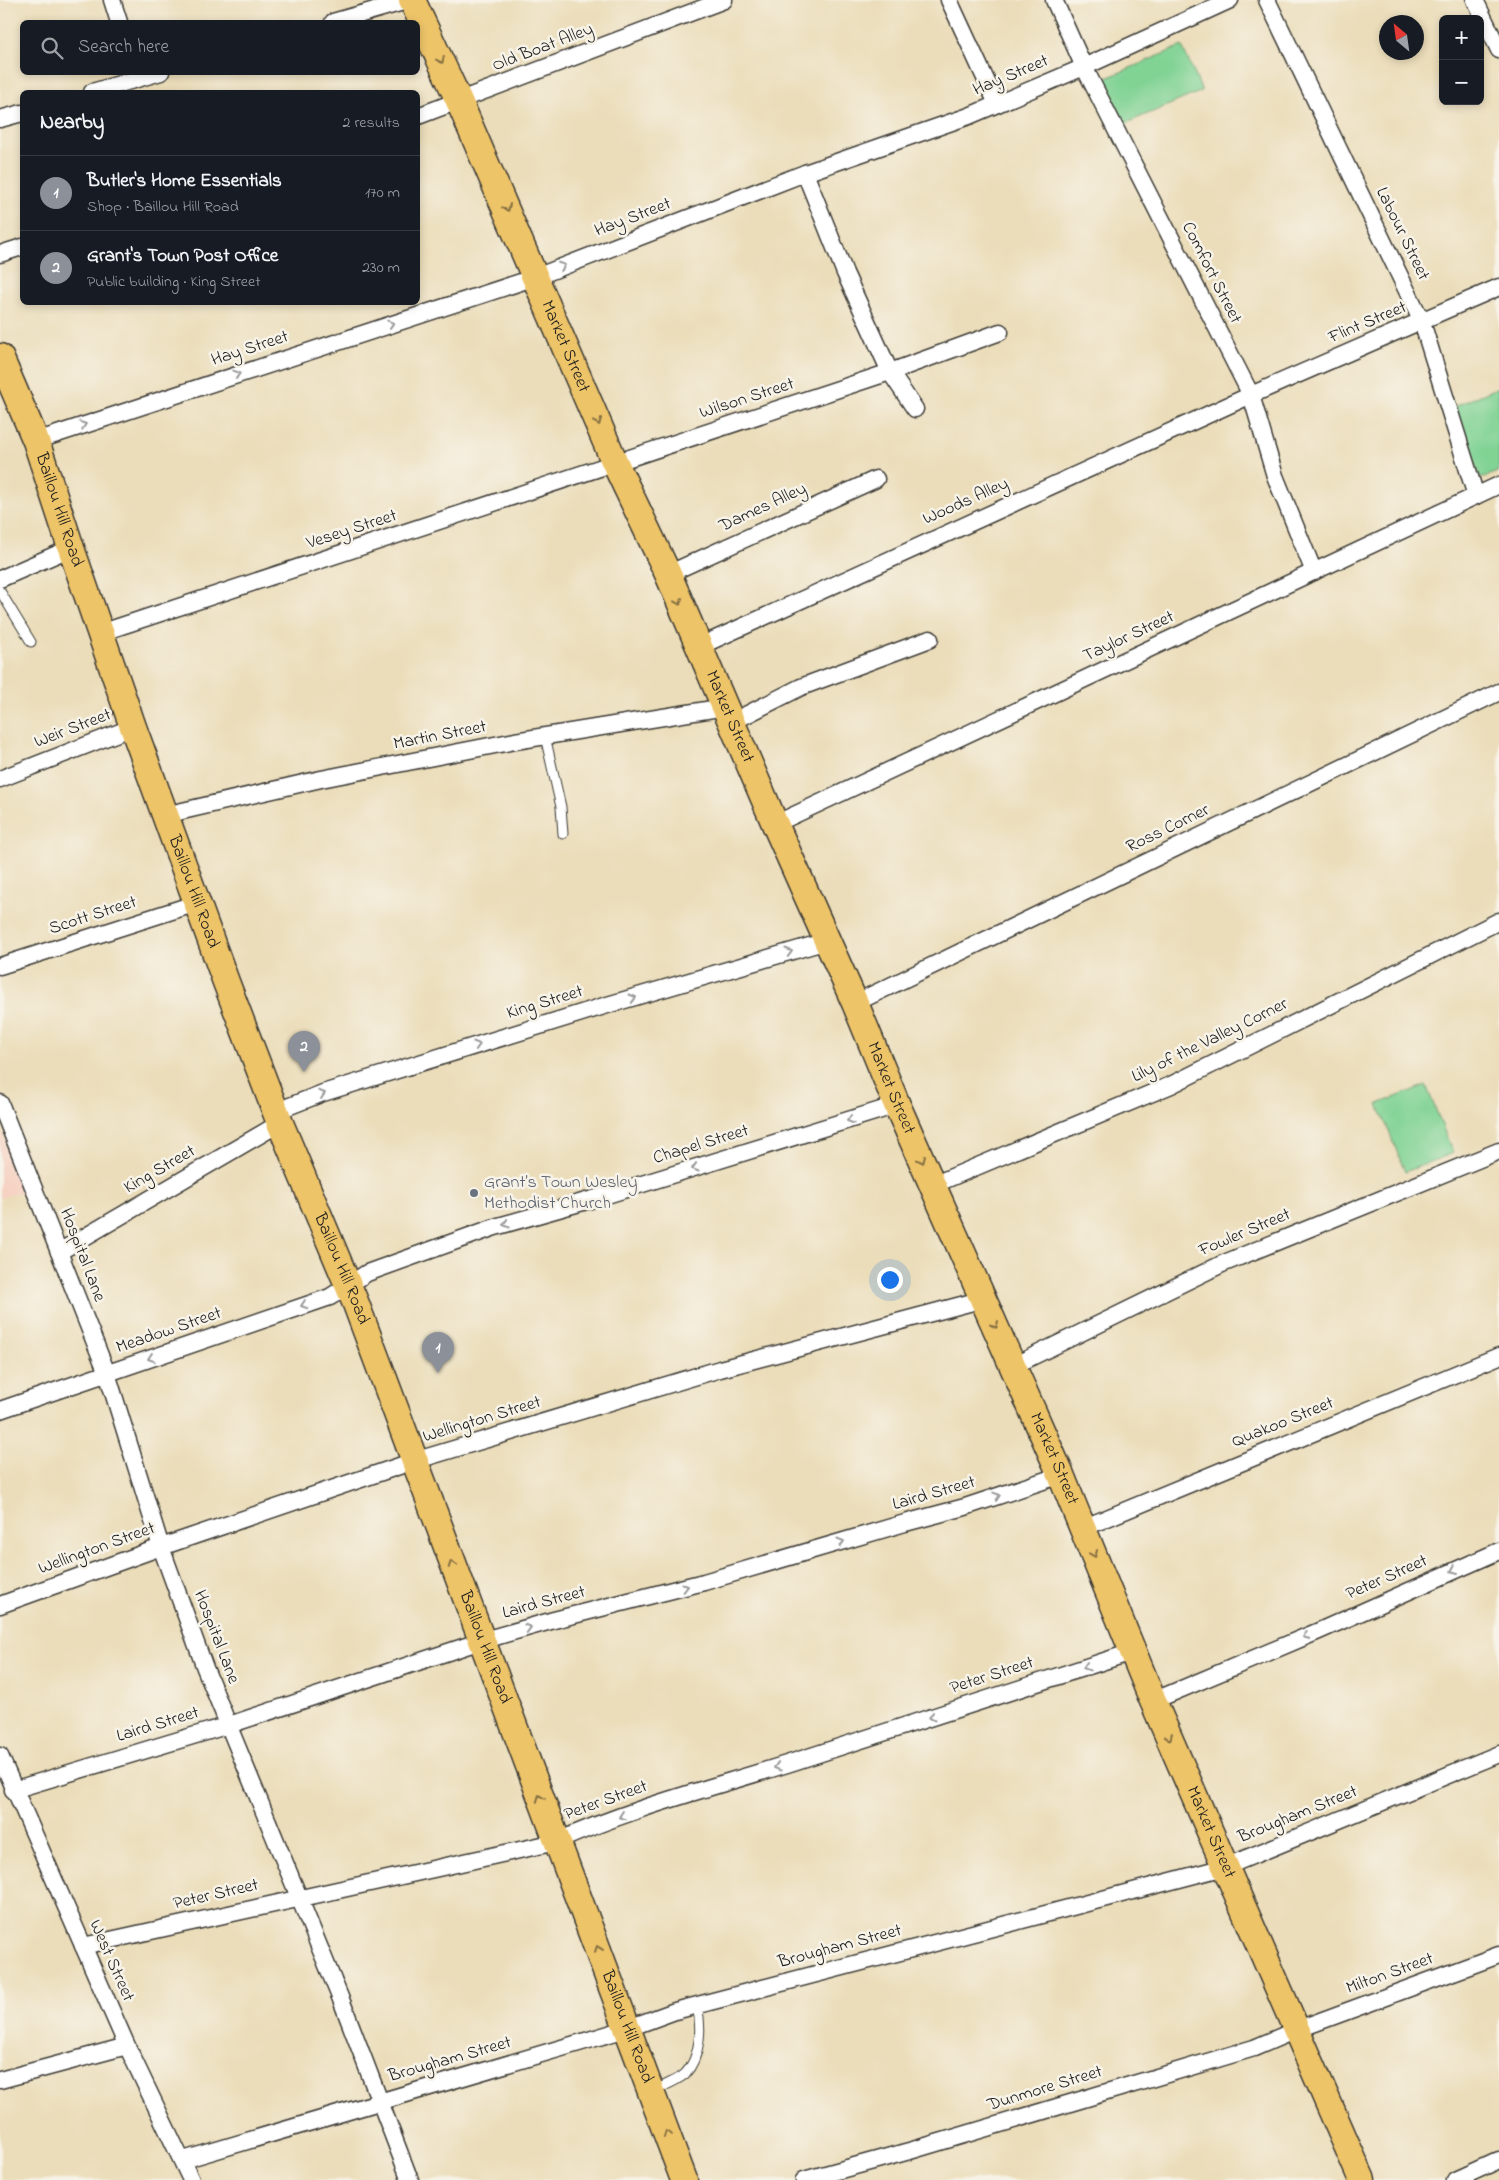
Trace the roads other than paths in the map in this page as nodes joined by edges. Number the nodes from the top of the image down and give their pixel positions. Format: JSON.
{"nodes":[{"id":1,"x":112,"y":0,"type":"edge"},
{"id":2,"x":412,"y":0,"type":"edge"},
{"id":3,"x":724,"y":0,"type":"edge"},
{"id":4,"x":949,"y":0,"type":"edge"},
{"id":5,"x":1054,"y":0,"type":"edge"},
{"id":6,"x":1230,"y":0,"type":"edge"},
{"id":7,"x":1267,"y":0,"type":"edge"},
{"id":8,"x":1475,"y":0,"type":"edge"},
{"id":9,"x":118,"y":20,"type":"edge"},
{"id":10,"x":340,"y":20,"type":"edge"},
{"id":11,"x":1499,"y":50,"type":"edge"},
{"id":12,"x":1084,"y":67,"type":"junction"},
{"id":13,"x":137,"y":76,"type":"edge"},
{"id":14,"x":98,"y":90,"type":"edge"},
{"id":15,"x":460,"y":101,"type":"junction"},
{"id":16,"x":997,"y":104,"type":"junction"},
{"id":17,"x":20,"y":114,"type":"edge"},
{"id":18,"x":420,"y":115,"type":"edge"},
{"id":19,"x":0,"y":119,"type":"edge"},
{"id":20,"x":805,"y":173,"type":"junction"},
{"id":21,"x":20,"y":248,"type":"edge"},
{"id":22,"x":0,"y":254,"type":"edge"},
{"id":23,"x":536,"y":277,"type":"junction"},
{"id":24,"x":1499,"y":287,"type":"edge"},
{"id":25,"x":1422,"y":322,"type":"junction"},
{"id":26,"x":1000,"y":332,"type":"dead end"},
{"id":27,"x":2,"y":368,"type":"edge"},
{"id":28,"x":890,"y":372,"type":"junction"},
{"id":29,"x":1251,"y":395,"type":"junction"},
{"id":30,"x":914,"y":409,"type":"dead end"},
{"id":31,"x":36,"y":440,"type":"junction"},
{"id":32,"x":615,"y":463,"type":"junction"},
{"id":33,"x":876,"y":479,"type":"dead end"},
{"id":34,"x":1499,"y":485,"type":"edge"},
{"id":35,"x":1476,"y":496,"type":"junction"},
{"id":36,"x":71,"y":548,"type":"junction"},
{"id":37,"x":1314,"y":572,"type":"junction"},
{"id":38,"x":668,"y":574,"type":"junction"},
{"id":39,"x":0,"y":579,"type":"edge"},
{"id":40,"x":0,"y":591,"type":"edge"},
{"id":41,"x":100,"y":633,"type":"junction"},
{"id":42,"x":930,"y":640,"type":"dead end"},
{"id":43,"x":31,"y":642,"type":"dead end"},
{"id":44,"x":698,"y":647,"type":"junction"},
{"id":45,"x":1499,"y":692,"type":"edge"},
{"id":46,"x":728,"y":715,"type":"junction"},
{"id":47,"x":133,"y":727,"type":"junction"},
{"id":48,"x":546,"y":736,"type":"junction"},
{"id":49,"x":0,"y":779,"type":"edge"},
{"id":50,"x":165,"y":816,"type":"junction"},
{"id":51,"x":775,"y":824,"type":"junction"},
{"id":52,"x":563,"y":834,"type":"dead end"},
{"id":53,"x":197,"y":903,"type":"junction"},
{"id":54,"x":1499,"y":921,"type":"edge"},
{"id":55,"x":827,"y":941,"type":"junction"},
{"id":56,"x":0,"y":966,"type":"edge"},
{"id":57,"x":855,"y":1003,"type":"junction"},
{"id":58,"x":0,"y":1102,"type":"edge"},
{"id":59,"x":897,"y":1106,"type":"junction"},
{"id":60,"x":279,"y":1117,"type":"junction"},
{"id":61,"x":1499,"y":1151,"type":"edge"},
{"id":62,"x":933,"y":1185,"type":"junction"},
{"id":63,"x":59,"y":1252,"type":"junction"},
{"id":64,"x":348,"y":1285,"type":"junction"},
{"id":65,"x":984,"y":1299,"type":"junction"},
{"id":66,"x":1499,"y":1356,"type":"edge"},
{"id":67,"x":1013,"y":1366,"type":"junction"},
{"id":68,"x":107,"y":1373,"type":"junction"},
{"id":69,"x":0,"y":1410,"type":"edge"},
{"id":70,"x":414,"y":1461,"type":"junction"},
{"id":71,"x":1061,"y":1475,"type":"junction"},
{"id":72,"x":1083,"y":1528,"type":"junction"},
{"id":73,"x":161,"y":1547,"type":"junction"},
{"id":74,"x":1499,"y":1551,"type":"edge"},
{"id":75,"x":0,"y":1605,"type":"edge"},
{"id":76,"x":481,"y":1641,"type":"junction"},
{"id":77,"x":1132,"y":1652,"type":"junction"},
{"id":78,"x":1153,"y":1701,"type":"junction"},
{"id":79,"x":229,"y":1725,"type":"junction"},
{"id":80,"x":1499,"y":1754,"type":"edge"},
{"id":81,"x":0,"y":1756,"type":"edge"},
{"id":82,"x":13,"y":1790,"type":"junction"},
{"id":83,"x":556,"y":1842,"type":"junction"},
{"id":84,"x":1225,"y":1867,"type":"junction"},
{"id":85,"x":299,"y":1897,"type":"junction"},
{"id":86,"x":83,"y":1946,"type":"junction"},
{"id":87,"x":1499,"y":1955,"type":"edge"},
{"id":88,"x":697,"y":2006,"type":"junction"},
{"id":89,"x":626,"y":2030,"type":"junction"},
{"id":90,"x":1296,"y":2030,"type":"junction"},
{"id":91,"x":127,"y":2046,"type":"junction"},
{"id":92,"x":0,"y":2080,"type":"edge"},
{"id":93,"x":651,"y":2092,"type":"junction"},
{"id":94,"x":380,"y":2102,"type":"junction"},
{"id":95,"x":183,"y":2160,"type":"junction"},
{"id":96,"x":1499,"y":2160,"type":"edge"},
{"id":97,"x":191,"y":2180,"type":"edge"},
{"id":98,"x":410,"y":2180,"type":"edge"},
{"id":99,"x":684,"y":2180,"type":"edge"},
{"id":100,"x":804,"y":2180,"type":"edge"},
{"id":101,"x":1362,"y":2180,"type":"edge"},
{"id":102,"x":1454,"y":2180,"type":"edge"}],
"edges":[{"from":1,"to":9,"type":"street"},
{"from":2,"to":10,"type":"street"},
{"from":2,"to":15,"type":"main road","name":"Market Street","one_way":true},
{"from":3,"to":15,"type":"street","name":"Old Boat Alley"},
{"from":4,"to":16,"type":"street"},
{"from":5,"to":12,"type":"street","name":"Comfort Street"},
{"from":6,"to":12,"type":"street","name":"Hay Street"},
{"from":7,"to":25,"type":"street","name":"Labour Street"},
{"from":8,"to":11,"type":"street"},
{"from":12,"to":16,"type":"street","name":"Hay Street"},
{"from":12,"to":29,"type":"street","name":"Comfort Street"},
{"from":13,"to":14,"type":"street"},
{"from":15,"to":18,"type":"street","name":"Old Boat Alley"},
{"from":15,"to":23,"type":"main road","name":"Market Street","one_way":true},
{"from":16,"to":20,"type":"street","name":"Hay Street"},
{"from":17,"to":19,"type":"street"},
{"from":23,"to":20,"type":"street","name":"Hay Street","one_way":true},
{"from":20,"to":28,"type":"street"},
{"from":21,"to":22,"type":"street"},
{"from":31,"to":23,"type":"street","name":"Hay Street","one_way":true},
{"from":23,"to":32,"type":"main road","name":"Market Street","one_way":true},
{"from":24,"to":25,"type":"street","name":"Flint Street"},
{"from":25,"to":29,"type":"street","name":"Flint Street"},
{"from":25,"to":35,"type":"street","name":"Labour Street"},
{"from":26,"to":28,"type":"street","name":"Wilson Street"},
{"from":27,"to":31,"type":"main road","name":"Baillou Hill Road"},
{"from":28,"to":30,"type":"street"},
{"from":28,"to":32,"type":"street","name":"Wilson Street"},
{"from":29,"to":37,"type":"street","name":"Comfort Street"},
{"from":29,"to":44,"type":"street","name":"Woods Alley"},
{"from":31,"to":36,"type":"main road","name":"Baillou Hill Road"},
{"from":32,"to":38,"type":"main road","name":"Market Street"},
{"from":32,"to":41,"type":"street","name":"Vesey Street"},
{"from":33,"to":38,"type":"street","name":"Dames Alley"},
{"from":34,"to":35,"type":"street","name":"Taylor Street"},
{"from":35,"to":37,"type":"street","name":"Taylor Street"},
{"from":36,"to":39,"type":"street"},
{"from":36,"to":41,"type":"main road","name":"Baillou Hill Road"},
{"from":37,"to":51,"type":"street","name":"Taylor Street"},
{"from":38,"to":44,"type":"main road","name":"Market Street","one_way":true},
{"from":40,"to":43,"type":"lane"},
{"from":41,"to":47,"type":"main road","name":"Baillou Hill Road"},
{"from":42,"to":46,"type":"street","name":"Martin Street"},
{"from":44,"to":46,"type":"main road","name":"Market Street"},
{"from":45,"to":57,"type":"street","name":"Ross Corner"},
{"from":46,"to":48,"type":"street","name":"Martin Street"},
{"from":46,"to":51,"type":"main road","name":"Market Street"},
{"from":47,"to":49,"type":"street","name":"Weir Street"},
{"from":47,"to":50,"type":"main road","name":"Baillou Hill Road"},
{"from":48,"to":50,"type":"street","name":"Martin Street"},
{"from":48,"to":52,"type":"lane"},
{"from":50,"to":53,"type":"main road","name":"Baillou Hill Road"},
{"from":51,"to":55,"type":"main road","name":"Market Street"},
{"from":53,"to":56,"type":"street","name":"Scott Street"},
{"from":53,"to":60,"type":"main road","name":"Baillou Hill Road"},
{"from":54,"to":62,"type":"street","name":"Lily of the Valley Corner"},
{"from":55,"to":57,"type":"main road","name":"Market Street"},
{"from":60,"to":55,"type":"street","name":"King Street","one_way":true},
{"from":57,"to":59,"type":"main road","name":"Market Street"},
{"from":58,"to":63,"type":"street","name":"Hospital Lane"},
{"from":59,"to":62,"type":"main road","name":"Market Street","one_way":true},
{"from":59,"to":64,"type":"street","name":"Chapel Street","one_way":true},
{"from":60,"to":63,"type":"street","name":"King Street"},
{"from":60,"to":64,"type":"main road","name":"Baillou Hill Road"},
{"from":61,"to":67,"type":"street","name":"Fowler Street"},
{"from":62,"to":65,"type":"main road","name":"Market Street"},
{"from":63,"to":68,"type":"street","name":"Hospital Lane"},
{"from":64,"to":68,"type":"street","name":"Meadow Street","one_way":true},
{"from":64,"to":70,"type":"main road","name":"Baillou Hill Road"},
{"from":65,"to":67,"type":"main road","name":"Market Street","one_way":true},
{"from":65,"to":70,"type":"street","name":"Wellington Street"},
{"from":66,"to":72,"type":"street","name":"Quakoo Street"},
{"from":67,"to":71,"type":"main road","name":"Market Street"},
{"from":68,"to":69,"type":"street","name":"Meadow Street"},
{"from":68,"to":73,"type":"street","name":"Hospital Lane"},
{"from":70,"to":73,"type":"street","name":"Wellington Street"},
{"from":76,"to":70,"type":"main road","name":"Baillou Hill Road","one_way":true},
{"from":71,"to":72,"type":"main road","name":"Market Street"},
{"from":76,"to":71,"type":"street","name":"Laird Street","one_way":true},
{"from":72,"to":77,"type":"main road","name":"Market Street","one_way":true},
{"from":73,"to":75,"type":"street","name":"Wellington Street"},
{"from":73,"to":79,"type":"street","name":"Hospital Lane"},
{"from":74,"to":78,"type":"street","name":"Peter Street","one_way":true},
{"from":76,"to":79,"type":"street","name":"Laird Street"},
{"from":83,"to":76,"type":"main road","name":"Baillou Hill Road","one_way":true},
{"from":77,"to":78,"type":"main road","name":"Market Street"},
{"from":77,"to":83,"type":"street","name":"Peter Street","one_way":true},
{"from":78,"to":84,"type":"main road","name":"Market Street","one_way":true},
{"from":79,"to":82,"type":"street","name":"Laird Street"},
{"from":79,"to":85,"type":"street","name":"Hospital Lane"},
{"from":80,"to":84,"type":"street","name":"Brougham Street"},
{"from":81,"to":82,"type":"street","name":"West Street"},
{"from":82,"to":86,"type":"street","name":"West Street"},
{"from":83,"to":85,"type":"street","name":"Peter Street"},
{"from":89,"to":83,"type":"main road","name":"Baillou Hill Road","one_way":true},
{"from":84,"to":88,"type":"street","name":"Brougham Street"},
{"from":84,"to":90,"type":"main road","name":"Market Street"},
{"from":85,"to":86,"type":"street","name":"Peter Street"},
{"from":85,"to":94,"type":"street","name":"Hospital Lane"},
{"from":86,"to":91,"type":"street","name":"West Street"},
{"from":87,"to":90,"type":"street","name":"Milton Street"},
{"from":88,"to":89,"type":"street","name":"Brougham Street"},
{"from":88,"to":93,"type":"lane"},
{"from":89,"to":93,"type":"main road","name":"Baillou Hill Road"},
{"from":89,"to":94,"type":"street","name":"Brougham Street"},
{"from":90,"to":100,"type":"street","name":"Dunmore Street"},
{"from":90,"to":101,"type":"main road","name":"Market Street"},
{"from":91,"to":92,"type":"street"},
{"from":91,"to":95,"type":"street","name":"West Street"},
{"from":99,"to":93,"type":"main road","name":"Baillou Hill Road","one_way":true},
{"from":94,"to":95,"type":"street","name":"Brougham Street"},
{"from":94,"to":98,"type":"street","name":"Hospital Lane"},
{"from":95,"to":97,"type":"street","name":"West Street"},
{"from":96,"to":102,"type":"street"}]}
